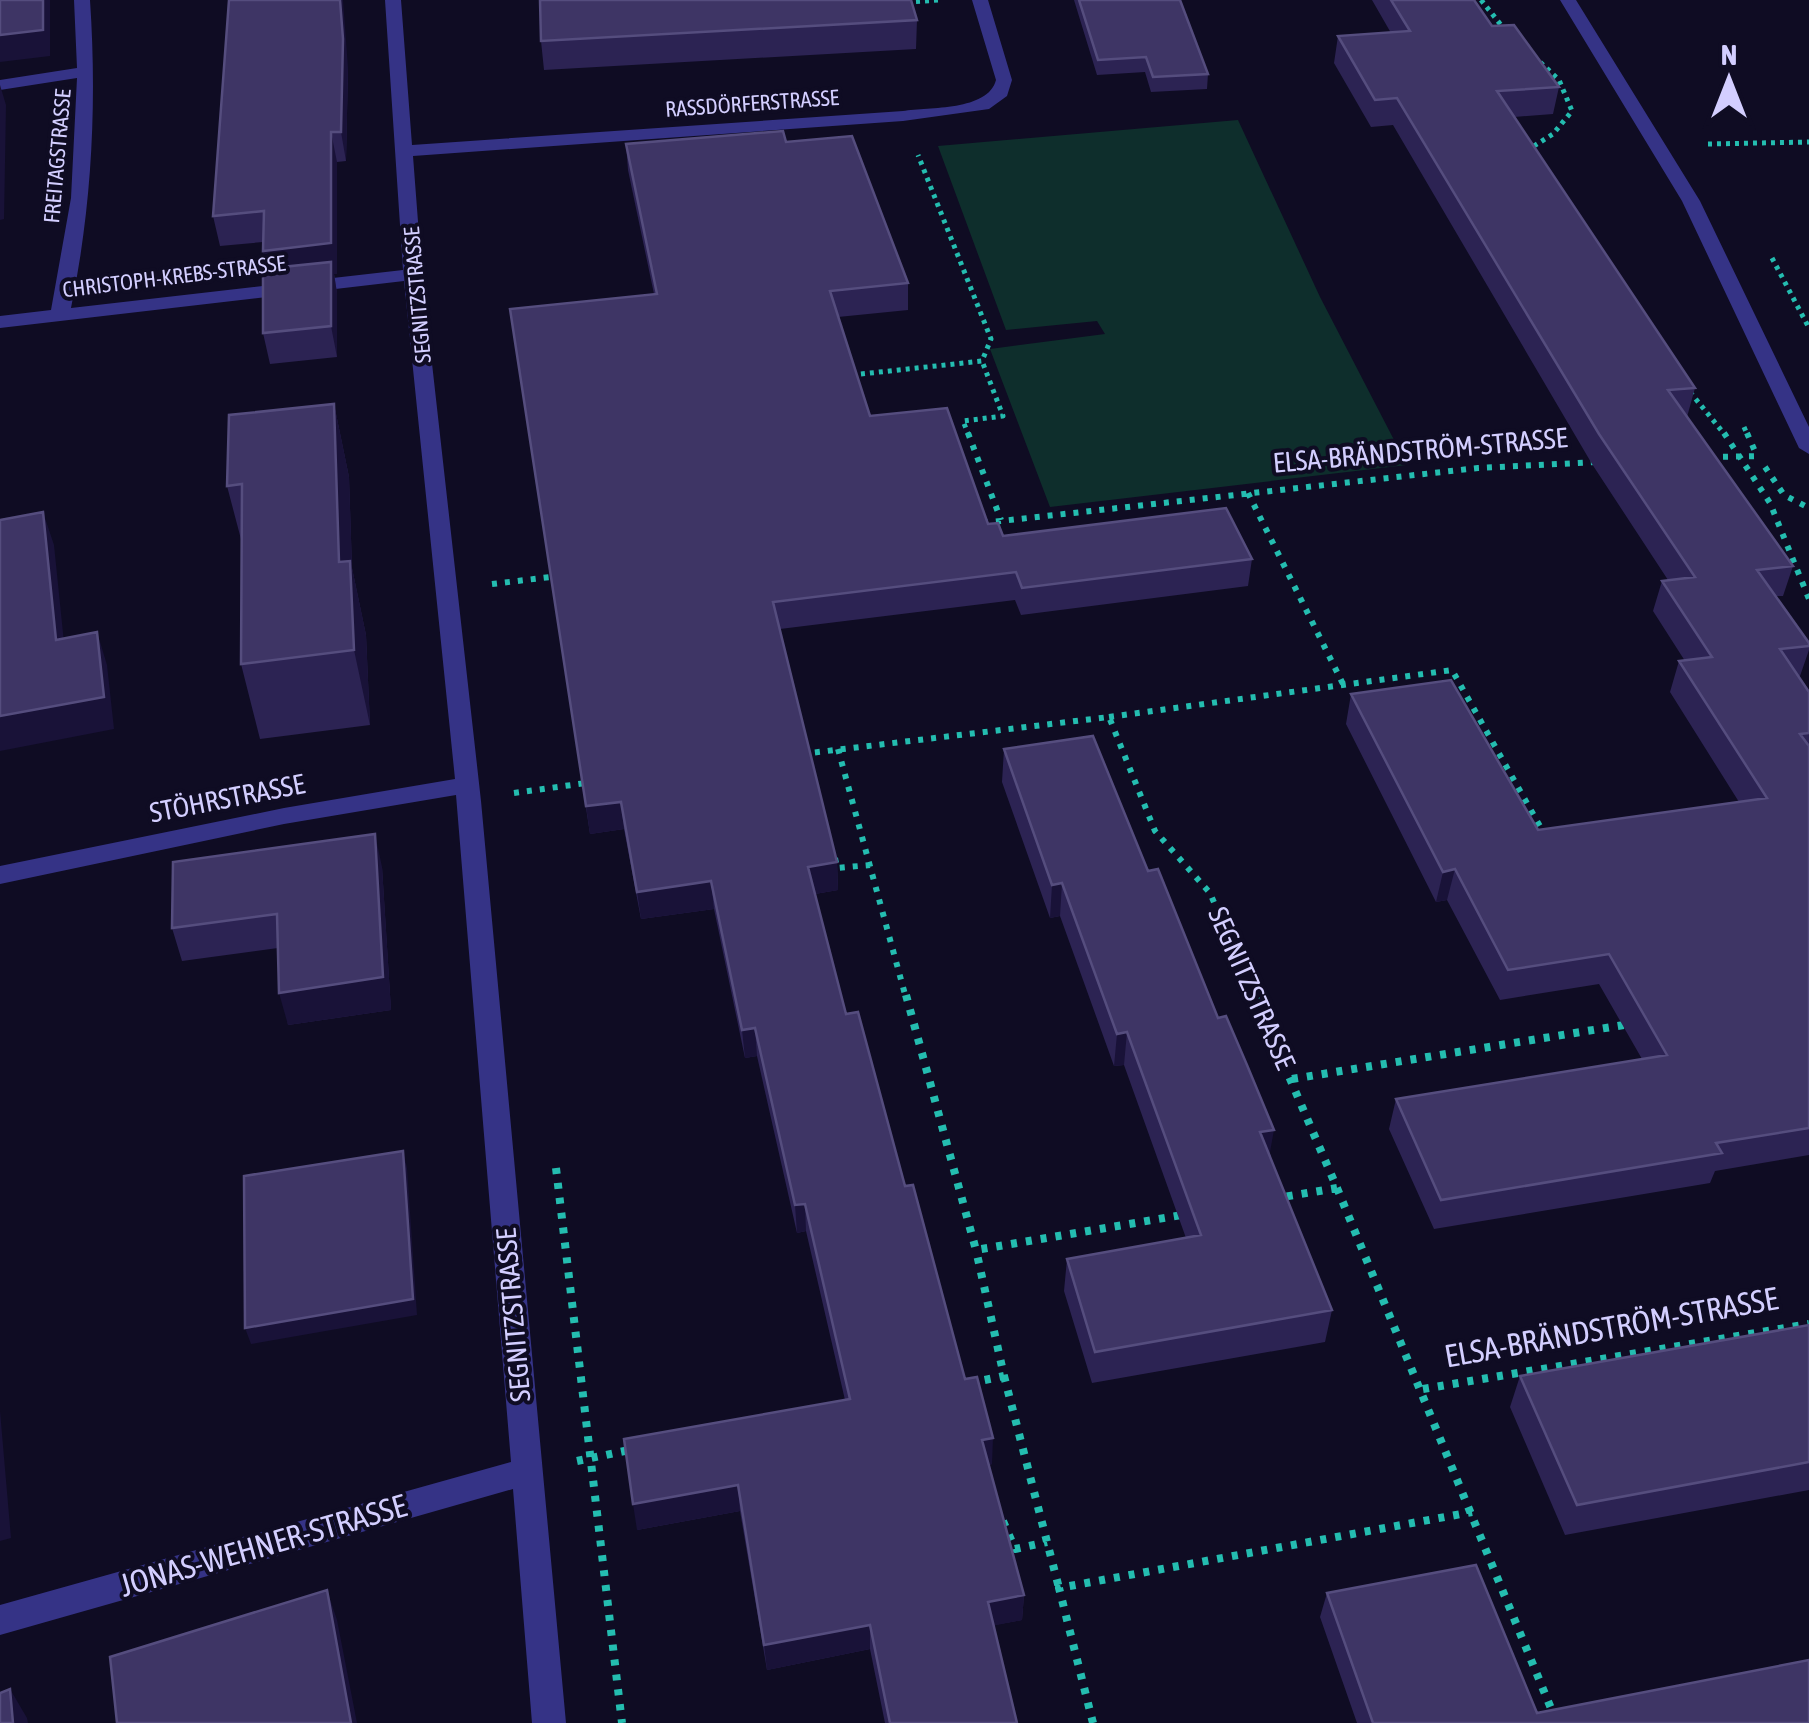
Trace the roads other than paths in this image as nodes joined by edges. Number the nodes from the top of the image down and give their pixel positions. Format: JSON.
{"nodes":[{"id":1,"x":82,"y":0,"type":"edge"},
{"id":2,"x":393,"y":0,"type":"edge"},
{"id":3,"x":980,"y":0,"type":"edge"},
{"id":4,"x":1568,"y":0,"type":"edge"},
{"id":5,"x":86,"y":72,"type":"junction"},
{"id":6,"x":0,"y":85,"type":"edge"},
{"id":7,"x":406,"y":151,"type":"junction"},
{"id":8,"x":413,"y":274,"type":"junction"},
{"id":9,"x":60,"y":315,"type":"junction"},
{"id":10,"x":0,"y":322,"type":"edge"},
{"id":11,"x":1809,"y":448,"type":"edge"},
{"id":12,"x":468,"y":793,"type":"junction"},
{"id":13,"x":0,"y":875,"type":"edge"},
{"id":14,"x":527,"y":1470,"type":"junction"},
{"id":15,"x":0,"y":1620,"type":"edge"},
{"id":16,"x":549,"y":1723,"type":"edge"}],
"edges":[{"from":1,"to":5,"type":"street","name":"FREITAGSTRASSE"},
{"from":2,"to":7,"type":"street","name":"SEGNITZSTRASSE"},
{"from":3,"to":7,"type":"street","name":"RASSDÖRFERSTRASSE"},
{"from":4,"to":11,"type":"street"},
{"from":5,"to":6,"type":"street"},
{"from":5,"to":9,"type":"street","name":"FREITAGSTRASSE"},
{"from":7,"to":8,"type":"street","name":"SEGNITZSTRASSE"},
{"from":8,"to":9,"type":"street","name":"CHRISTOPH-KREBS-STRASSE"},
{"from":8,"to":12,"type":"street","name":"SEGNITZSTRASSE"},
{"from":9,"to":10,"type":"street","name":"CHRISTOPH-KREBS-STRASSE"},
{"from":12,"to":13,"type":"street","name":"STÖHRSTRASSE"},
{"from":12,"to":14,"type":"street","name":"SEGNITZSTRASSE"},
{"from":14,"to":15,"type":"street","name":"JONAS-WEHNER-STRASSE"},
{"from":14,"to":16,"type":"street","name":"SEGNITZSTRASSE"}]}
